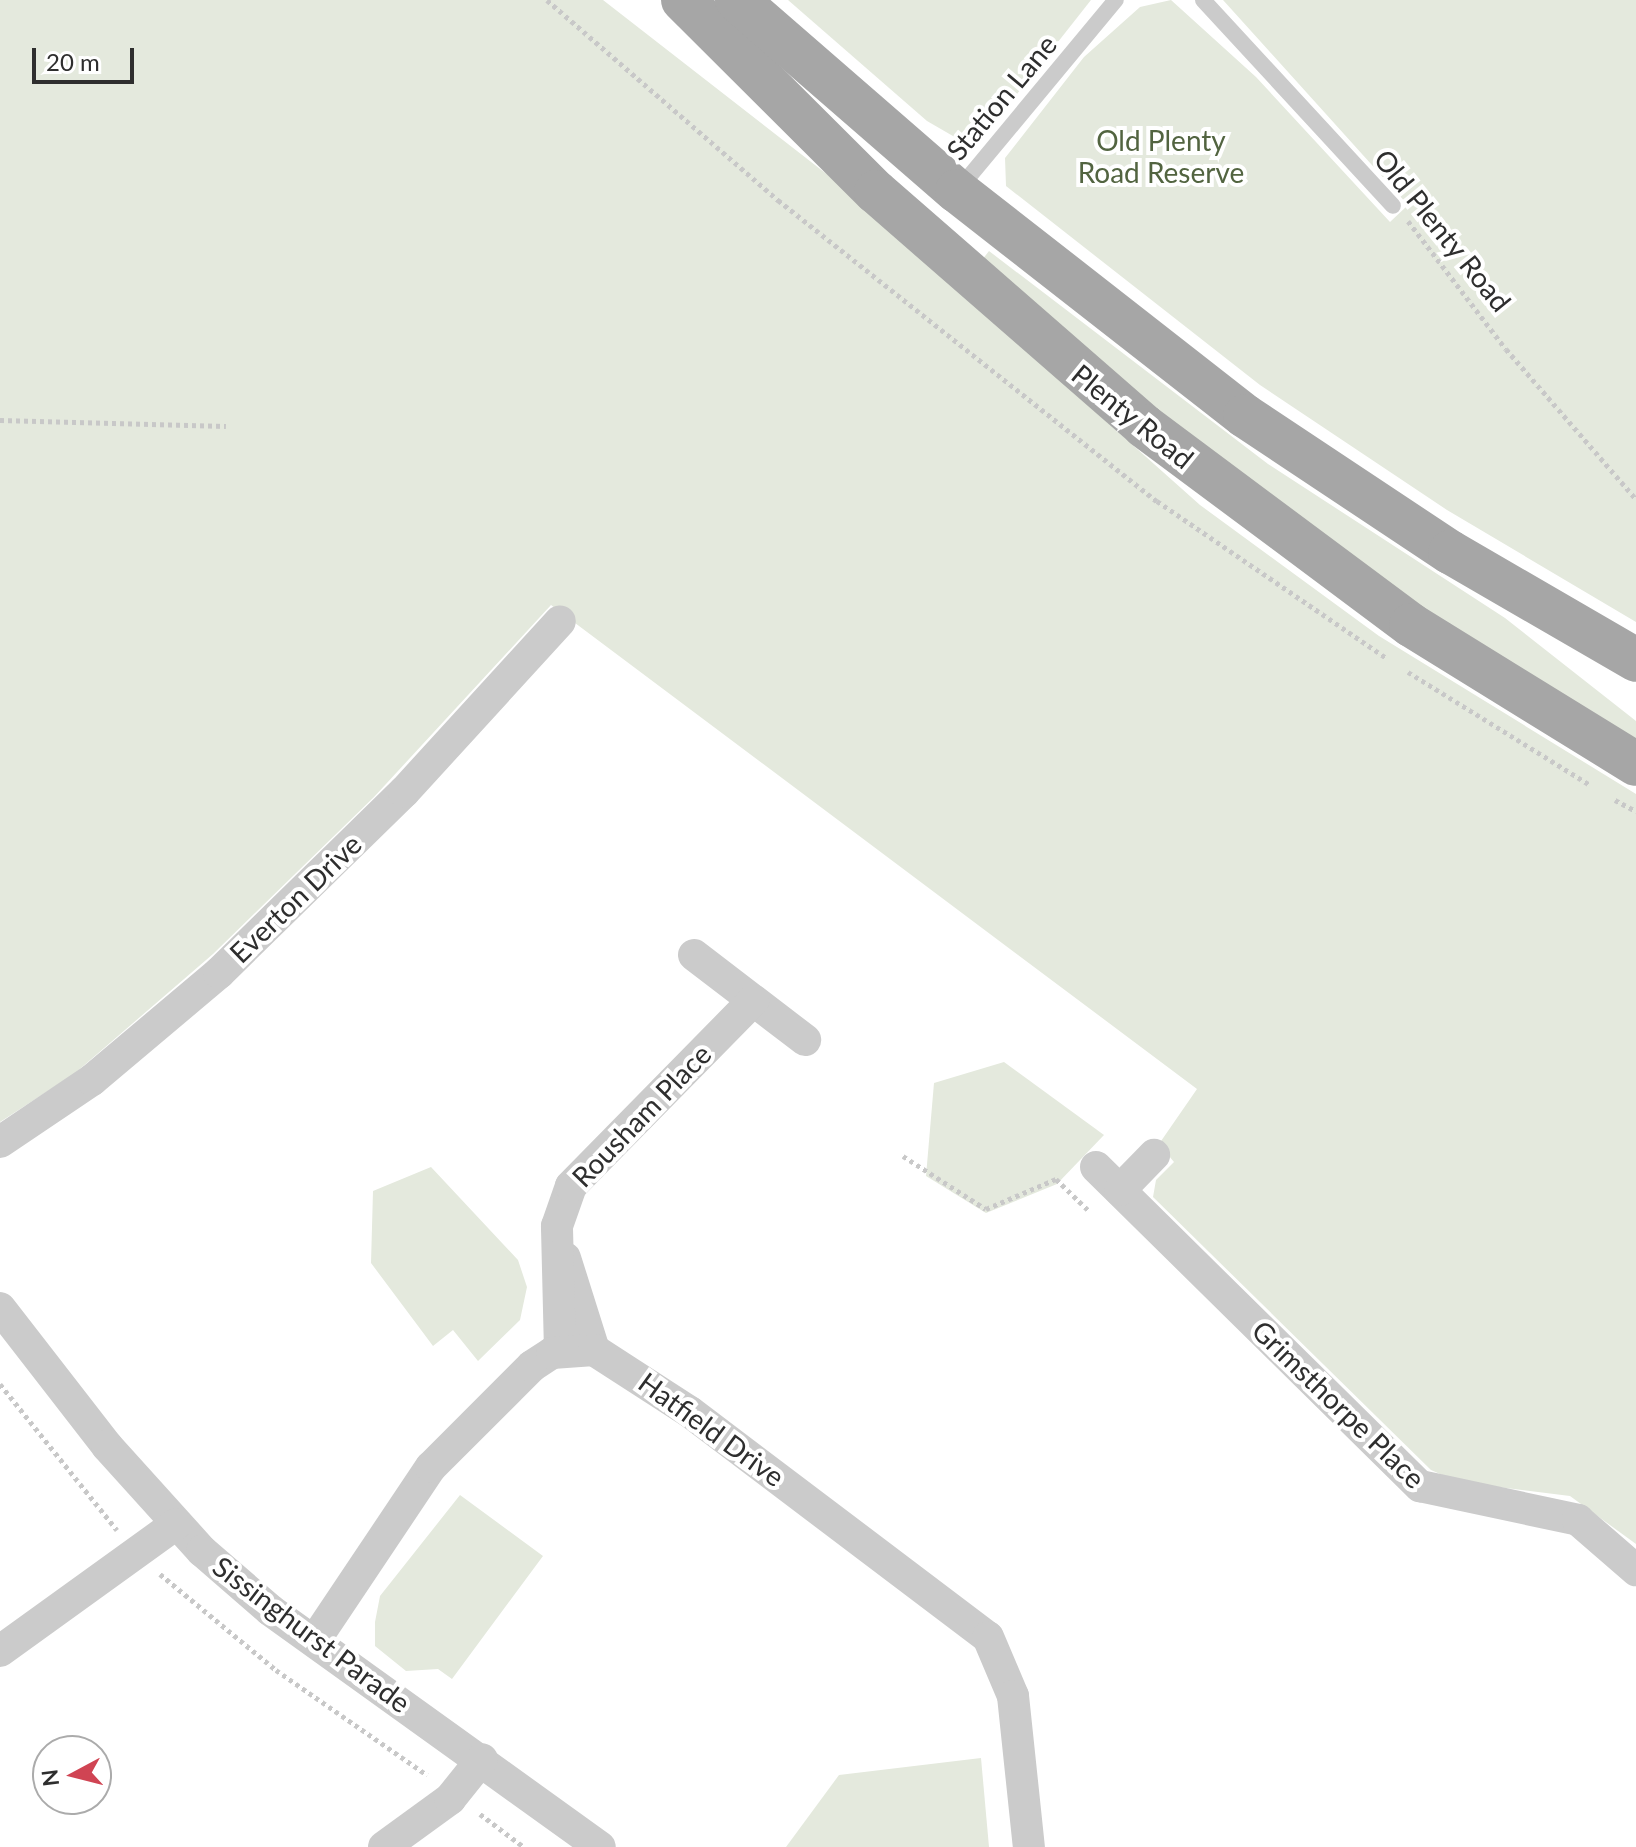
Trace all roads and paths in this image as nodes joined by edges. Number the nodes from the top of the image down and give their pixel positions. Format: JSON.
{"nodes":[{"id":1,"x":547,"y":0,"type":"edge"},
{"id":2,"x":683,"y":0,"type":"edge"},
{"id":3,"x":737,"y":0,"type":"edge"},
{"id":4,"x":1116,"y":0,"type":"edge"},
{"id":5,"x":1203,"y":0,"type":"edge"},
{"id":6,"x":957,"y":191,"type":"junction"},
{"id":7,"x":1393,"y":206,"type":"joint"},
{"id":8,"x":0,"y":420,"type":"edge"},
{"id":9,"x":226,"y":426,"type":"dead end"},
{"id":10,"x":1636,"y":499,"type":"edge"},
{"id":11,"x":560,"y":621,"type":"dead end"},
{"id":12,"x":1636,"y":660,"type":"edge"},
{"id":13,"x":1636,"y":764,"type":"edge"},
{"id":14,"x":1636,"y":811,"type":"edge"},
{"id":15,"x":694,"y":955,"type":"dead end"},
{"id":16,"x":753,"y":1001,"type":"junction"},
{"id":17,"x":805,"y":1040,"type":"dead end"},
{"id":18,"x":0,"y":1142,"type":"edge"},
{"id":19,"x":1154,"y":1155,"type":"dead end"},
{"id":20,"x":903,"y":1156,"type":"dead end"},
{"id":21,"x":1096,"y":1167,"type":"dead end"},
{"id":22,"x":1120,"y":1190,"type":"junction"},
{"id":23,"x":1094,"y":1216,"type":"dead end"},
{"id":24,"x":557,"y":1244,"type":"junction"},
{"id":25,"x":0,"y":1308,"type":"edge"},
{"id":26,"x":594,"y":1350,"type":"junction"},
{"id":27,"x":560,"y":1351,"type":"junction"},
{"id":28,"x":0,"y":1384,"type":"edge"},
{"id":29,"x":176,"y":1524,"type":"junction"},
{"id":30,"x":138,"y":1551,"type":"junction"},
{"id":31,"x":1636,"y":1570,"type":"edge"},
{"id":32,"x":315,"y":1640,"type":"junction"},
{"id":33,"x":0,"y":1651,"type":"edge"},
{"id":34,"x":482,"y":1759,"type":"junction"},
{"id":35,"x":426,"y":1774,"type":"dead end"},
{"id":36,"x":485,"y":1818,"type":"dead end"},
{"id":37,"x":1029,"y":1846,"type":"edge"},
{"id":38,"x":384,"y":1847,"type":"edge"},
{"id":39,"x":524,"y":1847,"type":"edge"},
{"id":40,"x":600,"y":1847,"type":"edge"}],
"edges":[{"from":1,"to":14,"type":"path"},
{"from":2,"to":13,"type":"main road","name":"Plenty Road"},
{"from":3,"to":6,"type":"main road"},
{"from":4,"to":6,"type":"lane","name":"Station Lane"},
{"from":5,"to":7,"type":"lane","name":"Old Plenty Road"},
{"from":6,"to":12,"type":"main road"},
{"from":7,"to":10,"type":"path","name":"Old Plenty Road"},
{"from":8,"to":9,"type":"path"},
{"from":11,"to":18,"type":"street","name":"Everton Drive"},
{"from":15,"to":16,"type":"street"},
{"from":16,"to":17,"type":"street"},
{"from":16,"to":24,"type":"street","name":"Rousham Place"},
{"from":19,"to":22,"type":"street"},
{"from":20,"to":23,"type":"path"},
{"from":21,"to":22,"type":"street","name":"Grimsthorpe Place"},
{"from":22,"to":31,"type":"street","name":"Grimsthorpe Place"},
{"from":24,"to":26,"type":"street","name":"Rousham Place"},
{"from":24,"to":27,"type":"street","name":"Rousham Place"},
{"from":25,"to":29,"type":"street","name":"Sissinghurst Parade"},
{"from":26,"to":27,"type":"street"},
{"from":26,"to":37,"type":"street","name":"Hatfield Drive"},
{"from":27,"to":32,"type":"street"},
{"from":28,"to":30,"type":"path"},
{"from":29,"to":30,"type":"street"},
{"from":29,"to":32,"type":"street","name":"Sissinghurst Parade"},
{"from":30,"to":33,"type":"street"},
{"from":30,"to":35,"type":"path"},
{"from":32,"to":34,"type":"street","name":"Sissinghurst Parade"},
{"from":34,"to":38,"type":"street"},
{"from":34,"to":40,"type":"street","name":"Sissinghurst Parade"},
{"from":36,"to":39,"type":"path"}]}
